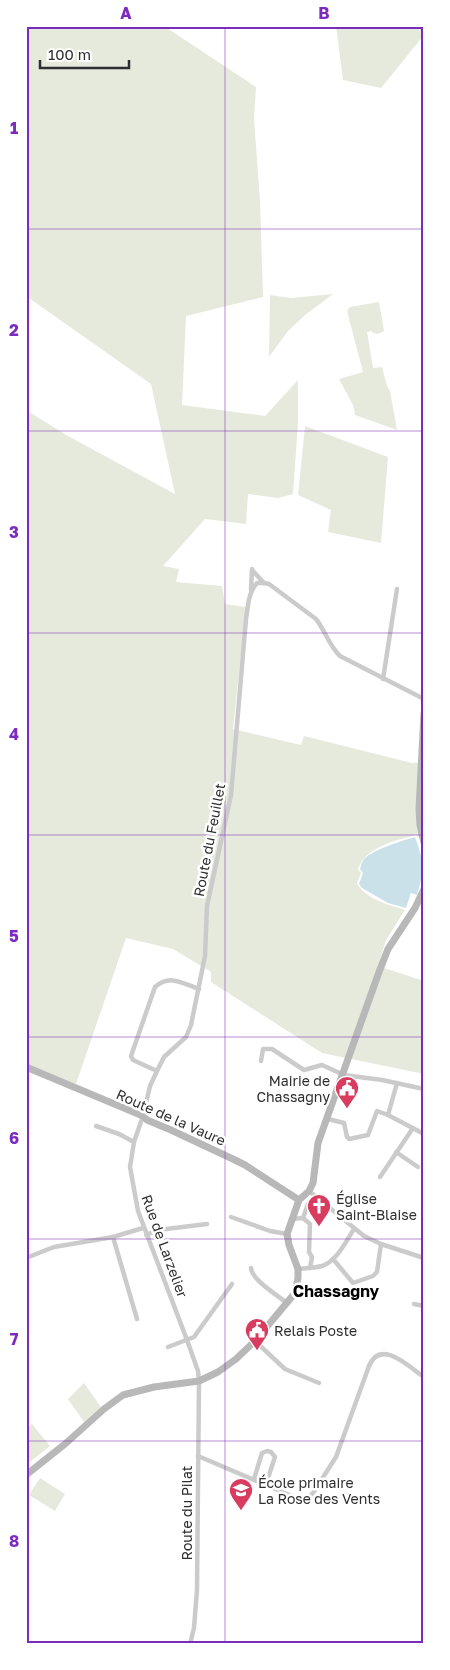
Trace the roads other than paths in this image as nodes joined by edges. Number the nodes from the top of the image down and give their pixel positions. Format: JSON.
{"nodes":[{"id":1,"x":264,"y":583,"type":"junction"},
{"id":2,"x":398,"y":589,"type":"dead end"},
{"id":3,"x":251,"y":592,"type":"junction"},
{"id":4,"x":383,"y":679,"type":"junction"},
{"id":5,"x":424,"y":699,"type":"edge"},
{"id":6,"x":424,"y":714,"type":"edge"},
{"id":7,"x":424,"y":843,"type":"edge"},
{"id":8,"x":424,"y":889,"type":"edge"},
{"id":9,"x":198,"y":989,"type":"junction"},
{"id":10,"x":261,"y":1060,"type":"dead end"},
{"id":11,"x":26,"y":1067,"type":"edge"},
{"id":12,"x":157,"y":1071,"type":"junction"},
{"id":13,"x":344,"y":1075,"type":"junction"},
{"id":14,"x":397,"y":1083,"type":"junction"},
{"id":15,"x":424,"y":1089,"type":"edge"},
{"id":16,"x":388,"y":1115,"type":"junction"},
{"id":17,"x":143,"y":1116,"type":"junction"},
{"id":18,"x":328,"y":1119,"type":"junction"},
{"id":19,"x":96,"y":1126,"type":"dead end"},
{"id":20,"x":413,"y":1128,"type":"junction"},
{"id":21,"x":424,"y":1134,"type":"edge"},
{"id":22,"x":134,"y":1142,"type":"junction"},
{"id":23,"x":396,"y":1152,"type":"junction"},
{"id":24,"x":418,"y":1167,"type":"dead end"},
{"id":25,"x":380,"y":1177,"type":"dead end"},
{"id":26,"x":309,"y":1191,"type":"junction"},
{"id":27,"x":299,"y":1200,"type":"junction"},
{"id":28,"x":308,"y":1204,"type":"dead end"},
{"id":29,"x":231,"y":1217,"type":"dead end"},
{"id":30,"x":303,"y":1218,"type":"junction"},
{"id":31,"x":291,"y":1219,"type":"junction"},
{"id":32,"x":207,"y":1224,"type":"dead end"},
{"id":33,"x":143,"y":1228,"type":"junction"},
{"id":34,"x":354,"y":1229,"type":"junction"},
{"id":35,"x":287,"y":1234,"type":"junction"},
{"id":36,"x":146,"y":1235,"type":"junction"},
{"id":37,"x":113,"y":1237,"type":"junction"},
{"id":38,"x":381,"y":1244,"type":"junction"},
{"id":39,"x":26,"y":1258,"type":"edge"},
{"id":40,"x":424,"y":1258,"type":"edge"},
{"id":41,"x":333,"y":1259,"type":"junction"},
{"id":42,"x":251,"y":1268,"type":"dead end"},
{"id":43,"x":310,"y":1268,"type":"junction"},
{"id":44,"x":298,"y":1269,"type":"junction"},
{"id":45,"x":232,"y":1284,"type":"dead end"},
{"id":46,"x":288,"y":1303,"type":"junction"},
{"id":47,"x":414,"y":1304,"type":"dead end"},
{"id":48,"x":424,"y":1306,"type":"edge"},
{"id":49,"x":138,"y":1319,"type":"dead end"},
{"id":50,"x":187,"y":1340,"type":"junction"},
{"id":51,"x":256,"y":1341,"type":"junction"},
{"id":52,"x":168,"y":1347,"type":"dead end"},
{"id":53,"x":424,"y":1377,"type":"edge"},
{"id":54,"x":199,"y":1381,"type":"junction"},
{"id":55,"x":319,"y":1383,"type":"dead end"},
{"id":56,"x":198,"y":1456,"type":"junction"},
{"id":57,"x":26,"y":1475,"type":"edge"},
{"id":58,"x":254,"y":1479,"type":"junction"},
{"id":59,"x":266,"y":1484,"type":"junction"},
{"id":60,"x":190,"y":1644,"type":"edge"}],
"edges":[{"from":1,"to":3,"type":"street"},
{"from":1,"to":3,"type":"street","name":"Route du Feuillet"},
{"from":1,"to":4,"type":"street"},
{"from":2,"to":4,"type":"street"},
{"from":3,"to":9,"type":"street","name":"Route du Feuillet"},
{"from":4,"to":5,"type":"street"},
{"from":6,"to":7,"type":"street"},
{"from":8,"to":13,"type":"street"},
{"from":9,"to":12,"type":"street","name":"Route du Feuillet"},
{"from":9,"to":12,"type":"street"},
{"from":10,"to":13,"type":"street"},
{"from":11,"to":17,"type":"street","name":"Route de la Vaure"},
{"from":12,"to":17,"type":"street","name":"Rue de Larzelier"},
{"from":13,"to":14,"type":"street"},
{"from":13,"to":18,"type":"street"},
{"from":14,"to":15,"type":"street"},
{"from":14,"to":16,"type":"street"},
{"from":16,"to":18,"type":"street"},
{"from":16,"to":20,"type":"street"},
{"from":17,"to":22,"type":"street","name":"Rue de Larzelier"},
{"from":17,"to":27,"type":"street","name":"Route de la Vaure"},
{"from":18,"to":26,"type":"street"},
{"from":19,"to":22,"type":"street"},
{"from":20,"to":21,"type":"street"},
{"from":20,"to":23,"type":"street"},
{"from":22,"to":33,"type":"street","name":"Rue de Larzelier"},
{"from":23,"to":24,"type":"street"},
{"from":23,"to":25,"type":"street"},
{"from":26,"to":27,"type":"street"},
{"from":26,"to":34,"type":"street"},
{"from":27,"to":31,"type":"street"},
{"from":28,"to":30,"type":"street"},
{"from":29,"to":35,"type":"street"},
{"from":30,"to":31,"type":"street"},
{"from":30,"to":43,"type":"street"},
{"from":31,"to":35,"type":"street"},
{"from":32,"to":36,"type":"street"},
{"from":33,"to":36,"type":"street","name":"Rue de Larzelier"},
{"from":33,"to":37,"type":"street"},
{"from":34,"to":38,"type":"street"},
{"from":34,"to":41,"type":"street"},
{"from":35,"to":44,"type":"street"},
{"from":36,"to":50,"type":"street","name":"Rue de Larzelier"},
{"from":37,"to":39,"type":"street"},
{"from":37,"to":49,"type":"street"},
{"from":38,"to":40,"type":"street"},
{"from":38,"to":41,"type":"street"},
{"from":41,"to":43,"type":"street"},
{"from":42,"to":46,"type":"street"},
{"from":43,"to":44,"type":"street"},
{"from":44,"to":46,"type":"street"},
{"from":45,"to":50,"type":"street"},
{"from":46,"to":51,"type":"street"},
{"from":47,"to":48,"type":"street"},
{"from":50,"to":52,"type":"street"},
{"from":50,"to":54,"type":"street","name":"Rue de Larzelier"},
{"from":51,"to":54,"type":"street"},
{"from":51,"to":55,"type":"street"},
{"from":53,"to":59,"type":"street"},
{"from":54,"to":56,"type":"street","name":"Route du Pilat"},
{"from":54,"to":57,"type":"street"},
{"from":56,"to":58,"type":"street"},
{"from":56,"to":60,"type":"street","name":"Route du Pilat"},
{"from":58,"to":59,"type":"street"},
{"from":58,"to":59,"type":"street"}]}
